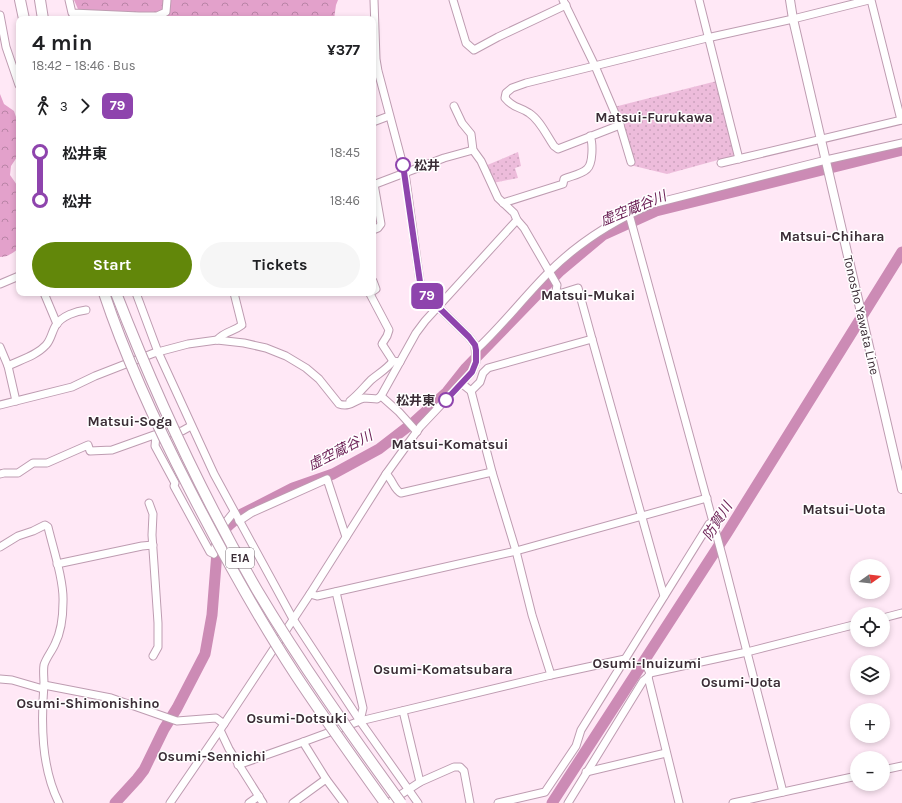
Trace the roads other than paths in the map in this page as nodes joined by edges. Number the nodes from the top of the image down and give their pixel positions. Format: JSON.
{"nodes":[{"id":1,"x":20,"y":0,"type":"edge"},
{"id":2,"x":40,"y":0,"type":"edge"},
{"id":3,"x":69,"y":0,"type":"edge"},
{"id":4,"x":167,"y":0,"type":"edge"},
{"id":5,"x":374,"y":0,"type":"edge"},
{"id":6,"x":452,"y":0,"type":"edge"},
{"id":7,"x":699,"y":0,"type":"edge"},
{"id":8,"x":790,"y":0,"type":"edge"},
{"id":9,"x":870,"y":0,"type":"edge"},
{"id":10,"x":564,"y":3,"type":"edge"},
{"id":11,"x":0,"y":15,"type":"edge"},
{"id":12,"x":23,"y":16,"type":"edge"},
{"id":13,"x":43,"y":16,"type":"edge"},
{"id":14,"x":374,"y":16,"type":"edge"},
{"id":15,"x":793,"y":19,"type":"junction"},
{"id":16,"x":708,"y":37,"type":"junction"},
{"id":17,"x":3,"y":48,"type":"edge"},
{"id":18,"x":594,"y":66,"type":"junction"},
{"id":19,"x":376,"y":67,"type":"edge"},
{"id":20,"x":16,"y":78,"type":"edge"},
{"id":21,"x":454,"y":106,"type":"dead end"},
{"id":22,"x":389,"y":116,"type":"junction"},
{"id":23,"x":902,"y":120,"type":"edge"},
{"id":24,"x":376,"y":121,"type":"edge"},
{"id":25,"x":620,"y":126,"type":"junction"},
{"id":26,"x":590,"y":136,"type":"junction"},
{"id":27,"x":821,"y":139,"type":"junction"},
{"id":28,"x":902,"y":143,"type":"edge"},
{"id":29,"x":473,"y":150,"type":"junction"},
{"id":30,"x":739,"y":159,"type":"junction"},
{"id":31,"x":631,"y":162,"type":"dead end"},
{"id":32,"x":826,"y":162,"type":"junction"},
{"id":33,"x":721,"y":163,"type":"dead end"},
{"id":34,"x":405,"y":173,"type":"junction"},
{"id":35,"x":376,"y":183,"type":"edge"},
{"id":36,"x":376,"y":199,"type":"edge"},
{"id":37,"x":503,"y":202,"type":"junction"},
{"id":38,"x":629,"y":214,"type":"junction"},
{"id":39,"x":517,"y":220,"type":"junction"},
{"id":40,"x":376,"y":229,"type":"edge"},
{"id":41,"x":549,"y":272,"type":"junction"},
{"id":42,"x":16,"y":277,"type":"edge"},
{"id":43,"x":0,"y":284,"type":"edge"},
{"id":44,"x":45,"y":296,"type":"edge"},
{"id":45,"x":105,"y":296,"type":"edge"},
{"id":46,"x":117,"y":296,"type":"edge"},
{"id":47,"x":137,"y":296,"type":"edge"},
{"id":48,"x":235,"y":296,"type":"edge"},
{"id":49,"x":371,"y":296,"type":"edge"},
{"id":50,"x":437,"y":307,"type":"junction"},
{"id":51,"x":86,"y":310,"type":"dead end"},
{"id":52,"x":57,"y":324,"type":"junction"},
{"id":53,"x":592,"y":339,"type":"junction"},
{"id":54,"x":217,"y":340,"type":"junction"},
{"id":55,"x":0,"y":347,"type":"edge"},
{"id":56,"x":158,"y":352,"type":"junction"},
{"id":57,"x":476,"y":352,"type":"junction"},
{"id":58,"x":396,"y":361,"type":"junction"},
{"id":59,"x":8,"y":366,"type":"junction"},
{"id":60,"x":461,"y":383,"type":"junction"},
{"id":61,"x":471,"y":391,"type":"junction"},
{"id":62,"x":381,"y":396,"type":"junction"},
{"id":63,"x":16,"y":401,"type":"junction"},
{"id":64,"x":0,"y":405,"type":"edge"},
{"id":65,"x":343,"y":405,"type":"junction"},
{"id":66,"x":191,"y":426,"type":"junction"},
{"id":67,"x":417,"y":432,"type":"junction"},
{"id":68,"x":156,"y":435,"type":"junction"},
{"id":69,"x":186,"y":464,"type":"dead end"},
{"id":70,"x":170,"y":472,"type":"junction"},
{"id":71,"x":492,"y":472,"type":"junction"},
{"id":72,"x":0,"y":474,"type":"edge"},
{"id":73,"x":386,"y":474,"type":"junction"},
{"id":74,"x":902,"y":490,"type":"edge"},
{"id":75,"x":707,"y":498,"type":"junction"},
{"id":76,"x":149,"y":503,"type":"dead end"},
{"id":77,"x":234,"y":512,"type":"junction"},
{"id":78,"x":642,"y":516,"type":"junction"},
{"id":79,"x":239,"y":521,"type":"junction"},
{"id":80,"x":713,"y":522,"type":"junction"},
{"id":81,"x":346,"y":537,"type":"junction"},
{"id":82,"x":153,"y":546,"type":"junction"},
{"id":83,"x":0,"y":547,"type":"edge"},
{"id":84,"x":516,"y":551,"type":"junction"},
{"id":85,"x":58,"y":564,"type":"junction"},
{"id":86,"x":336,"y":592,"type":"junction"},
{"id":87,"x":310,"y":594,"type":"junction"},
{"id":88,"x":664,"y":596,"type":"junction"},
{"id":89,"x":902,"y":613,"type":"edge"},
{"id":90,"x":890,"y":616,"type":"edge"},
{"id":91,"x":293,"y":619,"type":"junction"},
{"id":92,"x":850,"y":626,"type":"edge"},
{"id":93,"x":747,"y":652,"type":"junction"},
{"id":94,"x":153,"y":656,"type":"dead end"},
{"id":95,"x":625,"y":659,"type":"junction"},
{"id":96,"x":649,"y":673,"type":"junction"},
{"id":97,"x":551,"y":675,"type":"junction"},
{"id":98,"x":0,"y":679,"type":"edge"},
{"id":99,"x":43,"y":687,"type":"junction"},
{"id":100,"x":403,"y":711,"type":"junction"},
{"id":101,"x":360,"y":721,"type":"junction"},
{"id":102,"x":222,"y":727,"type":"junction"},
{"id":103,"x":303,"y":742,"type":"junction"},
{"id":104,"x":666,"y":753,"type":"junction"},
{"id":105,"x":238,"y":765,"type":"junction"},
{"id":106,"x":902,"y":766,"type":"edge"},
{"id":107,"x":890,"y":769,"type":"edge"},
{"id":108,"x":586,"y":772,"type":"junction"},
{"id":109,"x":850,"y":778,"type":"edge"},
{"id":110,"x":326,"y":779,"type":"junction"},
{"id":111,"x":420,"y":782,"type":"junction"},
{"id":112,"x":408,"y":789,"type":"junction"},
{"id":113,"x":783,"y":792,"type":"junction"},
{"id":114,"x":259,"y":796,"type":"junction"},
{"id":115,"x":59,"y":803,"type":"edge"},
{"id":116,"x":170,"y":803,"type":"edge"},
{"id":117,"x":249,"y":803,"type":"edge"},
{"id":118,"x":263,"y":803,"type":"edge"},
{"id":119,"x":293,"y":803,"type":"edge"},
{"id":120,"x":344,"y":803,"type":"edge"},
{"id":121,"x":385,"y":803,"type":"edge"},
{"id":122,"x":388,"y":803,"type":"edge"},
{"id":123,"x":401,"y":803,"type":"edge"},
{"id":124,"x":418,"y":803,"type":"edge"},
{"id":125,"x":470,"y":803,"type":"edge"},
{"id":126,"x":498,"y":803,"type":"edge"},
{"id":127,"x":568,"y":803,"type":"edge"},
{"id":128,"x":679,"y":803,"type":"edge"},
{"id":129,"x":733,"y":803,"type":"edge"}],
"edges":[{"from":1,"to":12,"type":"highway"},
{"from":2,"to":13,"type":"highway"},
{"from":3,"to":4,"type":"street"},
{"from":5,"to":14,"type":"street"},
{"from":6,"to":10,"type":"street"},
{"from":7,"to":16,"type":"street"},
{"from":8,"to":15,"type":"main road","name":"Tonosho Yawata Line"},
{"from":9,"to":15,"type":"street"},
{"from":9,"to":23,"type":"street"},
{"from":10,"to":18,"type":"street"},
{"from":11,"to":17,"type":"street"},
{"from":15,"to":16,"type":"street"},
{"from":15,"to":27,"type":"main road","name":"Tonosho Yawata Line"},
{"from":16,"to":18,"type":"street"},
{"from":16,"to":30,"type":"street"},
{"from":17,"to":20,"type":"street"},
{"from":18,"to":25,"type":"street"},
{"from":18,"to":26,"type":"street"},
{"from":19,"to":22,"type":"street"},
{"from":21,"to":29,"type":"street"},
{"from":22,"to":24,"type":"street"},
{"from":22,"to":34,"type":"street"},
{"from":23,"to":27,"type":"street"},
{"from":25,"to":26,"type":"street"},
{"from":25,"to":31,"type":"street"},
{"from":26,"to":37,"type":"street"},
{"from":27,"to":30,"type":"street"},
{"from":27,"to":32,"type":"main road","name":"Tonosho Yawata Line"},
{"from":28,"to":32,"type":"street"},
{"from":29,"to":34,"type":"street"},
{"from":29,"to":37,"type":"street"},
{"from":30,"to":33,"type":"street"},
{"from":32,"to":38,"type":"street"},
{"from":32,"to":74,"type":"main road","name":"Tonosho Yawata Line"},
{"from":34,"to":35,"type":"street"},
{"from":34,"to":50,"type":"street"},
{"from":36,"to":40,"type":"street"},
{"from":37,"to":39,"type":"street"},
{"from":38,"to":41,"type":"street"},
{"from":38,"to":75,"type":"street"},
{"from":39,"to":41,"type":"street"},
{"from":39,"to":50,"type":"street"},
{"from":41,"to":53,"type":"street"},
{"from":41,"to":57,"type":"street"},
{"from":42,"to":43,"type":"street"},
{"from":44,"to":52,"type":"street"},
{"from":45,"to":121,"type":"highway","number":"E1A","bridge":true},
{"from":46,"to":123,"type":"highway","number":"E1A","bridge":true},
{"from":47,"to":56,"type":"street"},
{"from":48,"to":54,"type":"street"},
{"from":49,"to":58,"type":"street"},
{"from":50,"to":57,"type":"street"},
{"from":50,"to":58,"type":"street"},
{"from":51,"to":52,"type":"street"},
{"from":52,"to":59,"type":"street"},
{"from":53,"to":61,"type":"street"},
{"from":53,"to":78,"type":"street"},
{"from":54,"to":56,"type":"street"},
{"from":54,"to":65,"type":"street"},
{"from":55,"to":59,"type":"street"},
{"from":56,"to":63,"type":"street"},
{"from":56,"to":66,"type":"street"},
{"from":57,"to":60,"type":"street"},
{"from":58,"to":62,"type":"street"},
{"from":58,"to":65,"type":"street"},
{"from":59,"to":63,"type":"street"},
{"from":60,"to":61,"type":"street"},
{"from":60,"to":67,"type":"street"},
{"from":61,"to":71,"type":"street"},
{"from":62,"to":65,"type":"street"},
{"from":62,"to":67,"type":"street"},
{"from":63,"to":64,"type":"street"},
{"from":66,"to":68,"type":"street"},
{"from":66,"to":77,"type":"street"},
{"from":67,"to":73,"type":"street"},
{"from":68,"to":70,"type":"street"},
{"from":68,"to":72,"type":"street"},
{"from":69,"to":70,"type":"street"},
{"from":70,"to":77,"type":"street"},
{"from":71,"to":73,"type":"street"},
{"from":71,"to":84,"type":"street"},
{"from":73,"to":81,"type":"street"},
{"from":75,"to":78,"type":"street"},
{"from":75,"to":80,"type":"street"},
{"from":76,"to":82,"type":"street"},
{"from":77,"to":79,"type":"street"},
{"from":78,"to":84,"type":"street"},
{"from":78,"to":88,"type":"street"},
{"from":79,"to":81,"type":"street"},
{"from":79,"to":91,"type":"street"},
{"from":80,"to":88,"type":"street"},
{"from":80,"to":93,"type":"street"},
{"from":81,"to":87,"type":"street"},
{"from":82,"to":85,"type":"street"},
{"from":82,"to":94,"type":"street"},
{"from":83,"to":85,"type":"street"},
{"from":84,"to":86,"type":"street"},
{"from":84,"to":97,"type":"street"},
{"from":85,"to":99,"type":"street"},
{"from":86,"to":87,"type":"street"},
{"from":86,"to":101,"type":"street"},
{"from":87,"to":91,"type":"street"},
{"from":88,"to":95,"type":"street"},
{"from":89,"to":90,"type":"street"},
{"from":91,"to":101,"type":"street"},
{"from":91,"to":102,"type":"street"},
{"from":92,"to":93,"type":"street"},
{"from":93,"to":96,"type":"street"},
{"from":93,"to":113,"type":"street"},
{"from":95,"to":97,"type":"street"},
{"from":95,"to":126,"type":"street"},
{"from":96,"to":104,"type":"street"},
{"from":96,"to":108,"type":"street"},
{"from":97,"to":100,"type":"street"},
{"from":98,"to":99,"type":"street"},
{"from":99,"to":102,"type":"street"},
{"from":99,"to":115,"type":"street"},
{"from":100,"to":101,"type":"street"},
{"from":100,"to":111,"type":"street"},
{"from":101,"to":103,"type":"street"},
{"from":101,"to":112,"type":"street"},
{"from":102,"to":105,"type":"street"},
{"from":102,"to":116,"type":"street"},
{"from":103,"to":105,"type":"street"},
{"from":103,"to":110,"type":"street"},
{"from":104,"to":108,"type":"street"},
{"from":104,"to":128,"type":"street"},
{"from":105,"to":114,"type":"street"},
{"from":106,"to":107,"type":"street"},
{"from":108,"to":127,"type":"street"},
{"from":109,"to":113,"type":"street"},
{"from":110,"to":119,"type":"street"},
{"from":110,"to":120,"type":"street"},
{"from":111,"to":112,"type":"street"},
{"from":111,"to":125,"type":"street"},
{"from":112,"to":122,"type":"street"},
{"from":112,"to":124,"type":"street"},
{"from":113,"to":129,"type":"street"},
{"from":114,"to":117,"type":"street"},
{"from":114,"to":118,"type":"street"}]}
